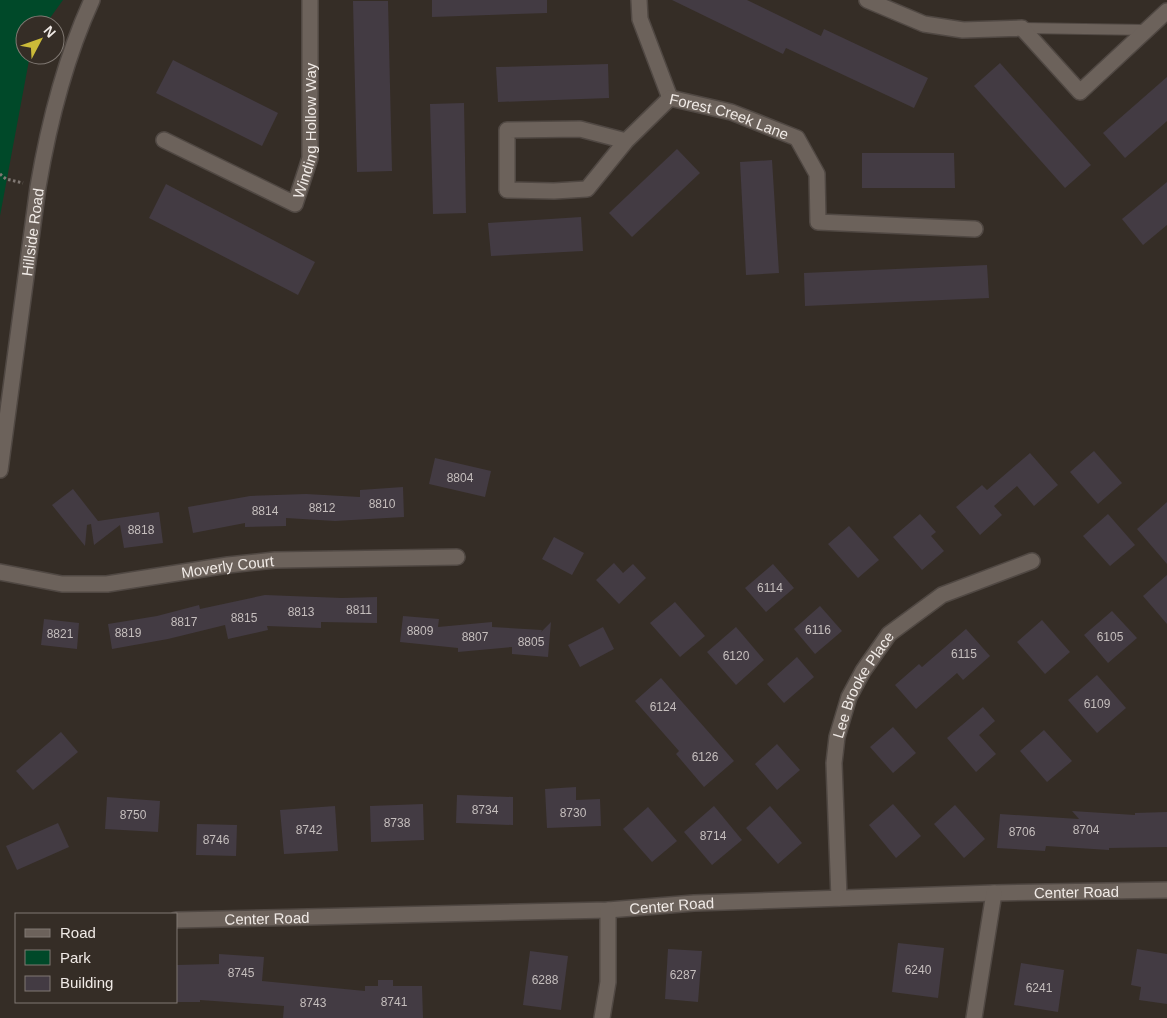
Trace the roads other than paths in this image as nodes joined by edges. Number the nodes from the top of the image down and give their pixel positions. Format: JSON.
{"nodes":[{"id":1,"x":92,"y":0,"type":"edge"},
{"id":2,"x":310,"y":0,"type":"edge"},
{"id":3,"x":639,"y":0,"type":"edge"},
{"id":4,"x":867,"y":0,"type":"edge"},
{"id":5,"x":1167,"y":11,"type":"edge"},
{"id":6,"x":1022,"y":28,"type":"junction"},
{"id":7,"x":1147,"y":30,"type":"junction"},
{"id":8,"x":670,"y":98,"type":"junction"},
{"id":9,"x":164,"y":140,"type":"dead end"},
{"id":10,"x":626,"y":141,"type":"junction"},
{"id":11,"x":975,"y":228,"type":"dead end"},
{"id":12,"x":0,"y":470,"type":"edge"},
{"id":13,"x":457,"y":557,"type":"dead end"},
{"id":14,"x":1032,"y":561,"type":"dead end"},
{"id":15,"x":0,"y":572,"type":"edge"},
{"id":16,"x":1167,"y":890,"type":"edge"},
{"id":17,"x":994,"y":893,"type":"junction"},
{"id":18,"x":839,"y":898,"type":"junction"},
{"id":19,"x":608,"y":910,"type":"junction"},
{"id":20,"x":178,"y":920,"type":"edge"},
{"id":21,"x":602,"y":1018,"type":"edge"},
{"id":22,"x":974,"y":1018,"type":"edge"}],
"edges":[{"from":1,"to":12,"type":"street","name":"Hillside Road"},
{"from":2,"to":9,"type":"street","name":"Winding Hollow Way"},
{"from":3,"to":8,"type":"street","name":"Forest Creek Lane"},
{"from":4,"to":6,"type":"street"},
{"from":5,"to":7,"type":"street"},
{"from":6,"to":7,"type":"lane"},
{"from":6,"to":7,"type":"street"},
{"from":8,"to":10,"type":"street"},
{"from":8,"to":11,"type":"street","name":"Forest Creek Lane"},
{"from":10,"to":10,"type":"street"},
{"from":13,"to":15,"type":"street","name":"Moverly Court"},
{"from":14,"to":18,"type":"street","name":"Lee Brooke Place"},
{"from":16,"to":17,"type":"street","name":"Center Road"},
{"from":17,"to":18,"type":"street","name":"Center Road"},
{"from":17,"to":22,"type":"street"},
{"from":18,"to":19,"type":"street","name":"Center Road"},
{"from":19,"to":20,"type":"street","name":"Center Road"},
{"from":19,"to":21,"type":"street"}]}
